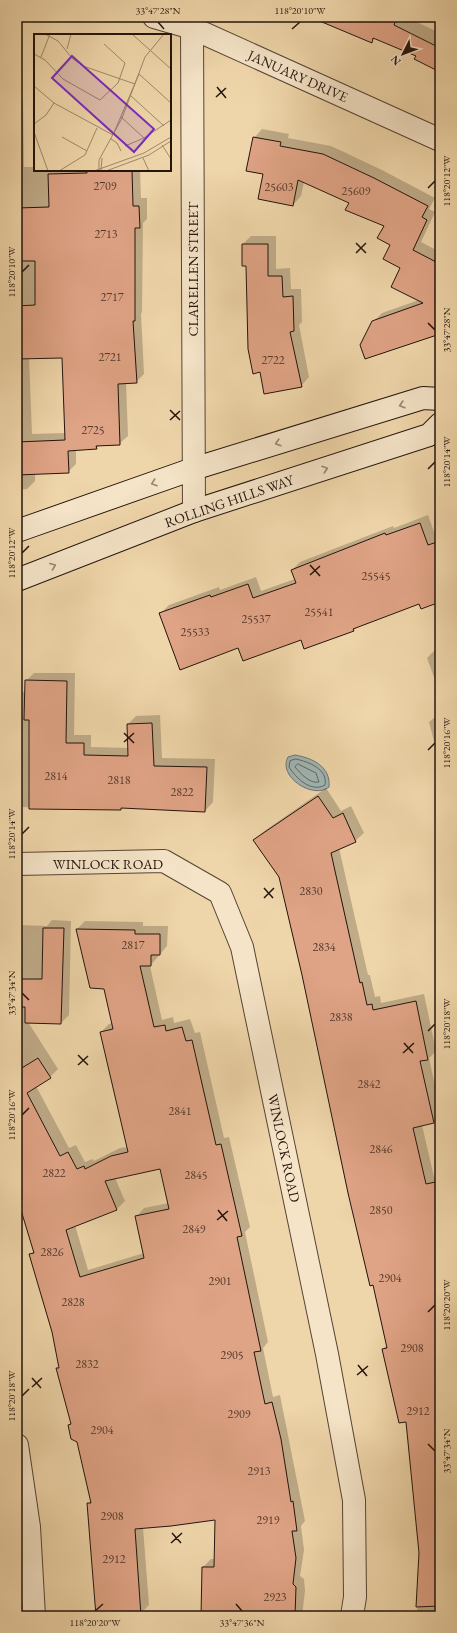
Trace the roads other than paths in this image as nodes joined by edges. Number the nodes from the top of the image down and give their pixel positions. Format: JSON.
{"nodes":[{"id":1,"x":154,"y":17,"type":"edge"},
{"id":2,"x":192,"y":28,"type":"junction"},
{"id":3,"x":440,"y":140,"type":"edge"},
{"id":4,"x":440,"y":399,"type":"edge"},
{"id":5,"x":440,"y":424,"type":"edge"},
{"id":6,"x":193,"y":469,"type":"junction"},
{"id":7,"x":194,"y":510,"type":"junction"},
{"id":8,"x":17,"y":531,"type":"edge"},
{"id":9,"x":17,"y":580,"type":"edge"},
{"id":10,"x":17,"y":864,"type":"edge"},
{"id":11,"x":17,"y":1445,"type":"edge"},
{"id":12,"x":34,"y":1616,"type":"edge"},
{"id":13,"x":352,"y":1616,"type":"edge"}],
"edges":[{"from":1,"to":2,"type":"street","name":"JANUARY DRIVE"},
{"from":2,"to":3,"type":"street","name":"JANUARY DRIVE"},
{"from":2,"to":6,"type":"street","name":"CLARELLEN STREET"},
{"from":4,"to":6,"type":"street","one_way":true},
{"from":7,"to":5,"type":"street","name":"ROLLING HILLS WAY","one_way":true},
{"from":6,"to":7,"type":"street","name":"CLARELLEN STREET"},
{"from":6,"to":8,"type":"street","one_way":true},
{"from":9,"to":7,"type":"street","name":"ROLLING HILLS WAY","one_way":true},
{"from":10,"to":13,"type":"street","name":"WINLOCK ROAD"},
{"from":11,"to":12,"type":"street"}]}
